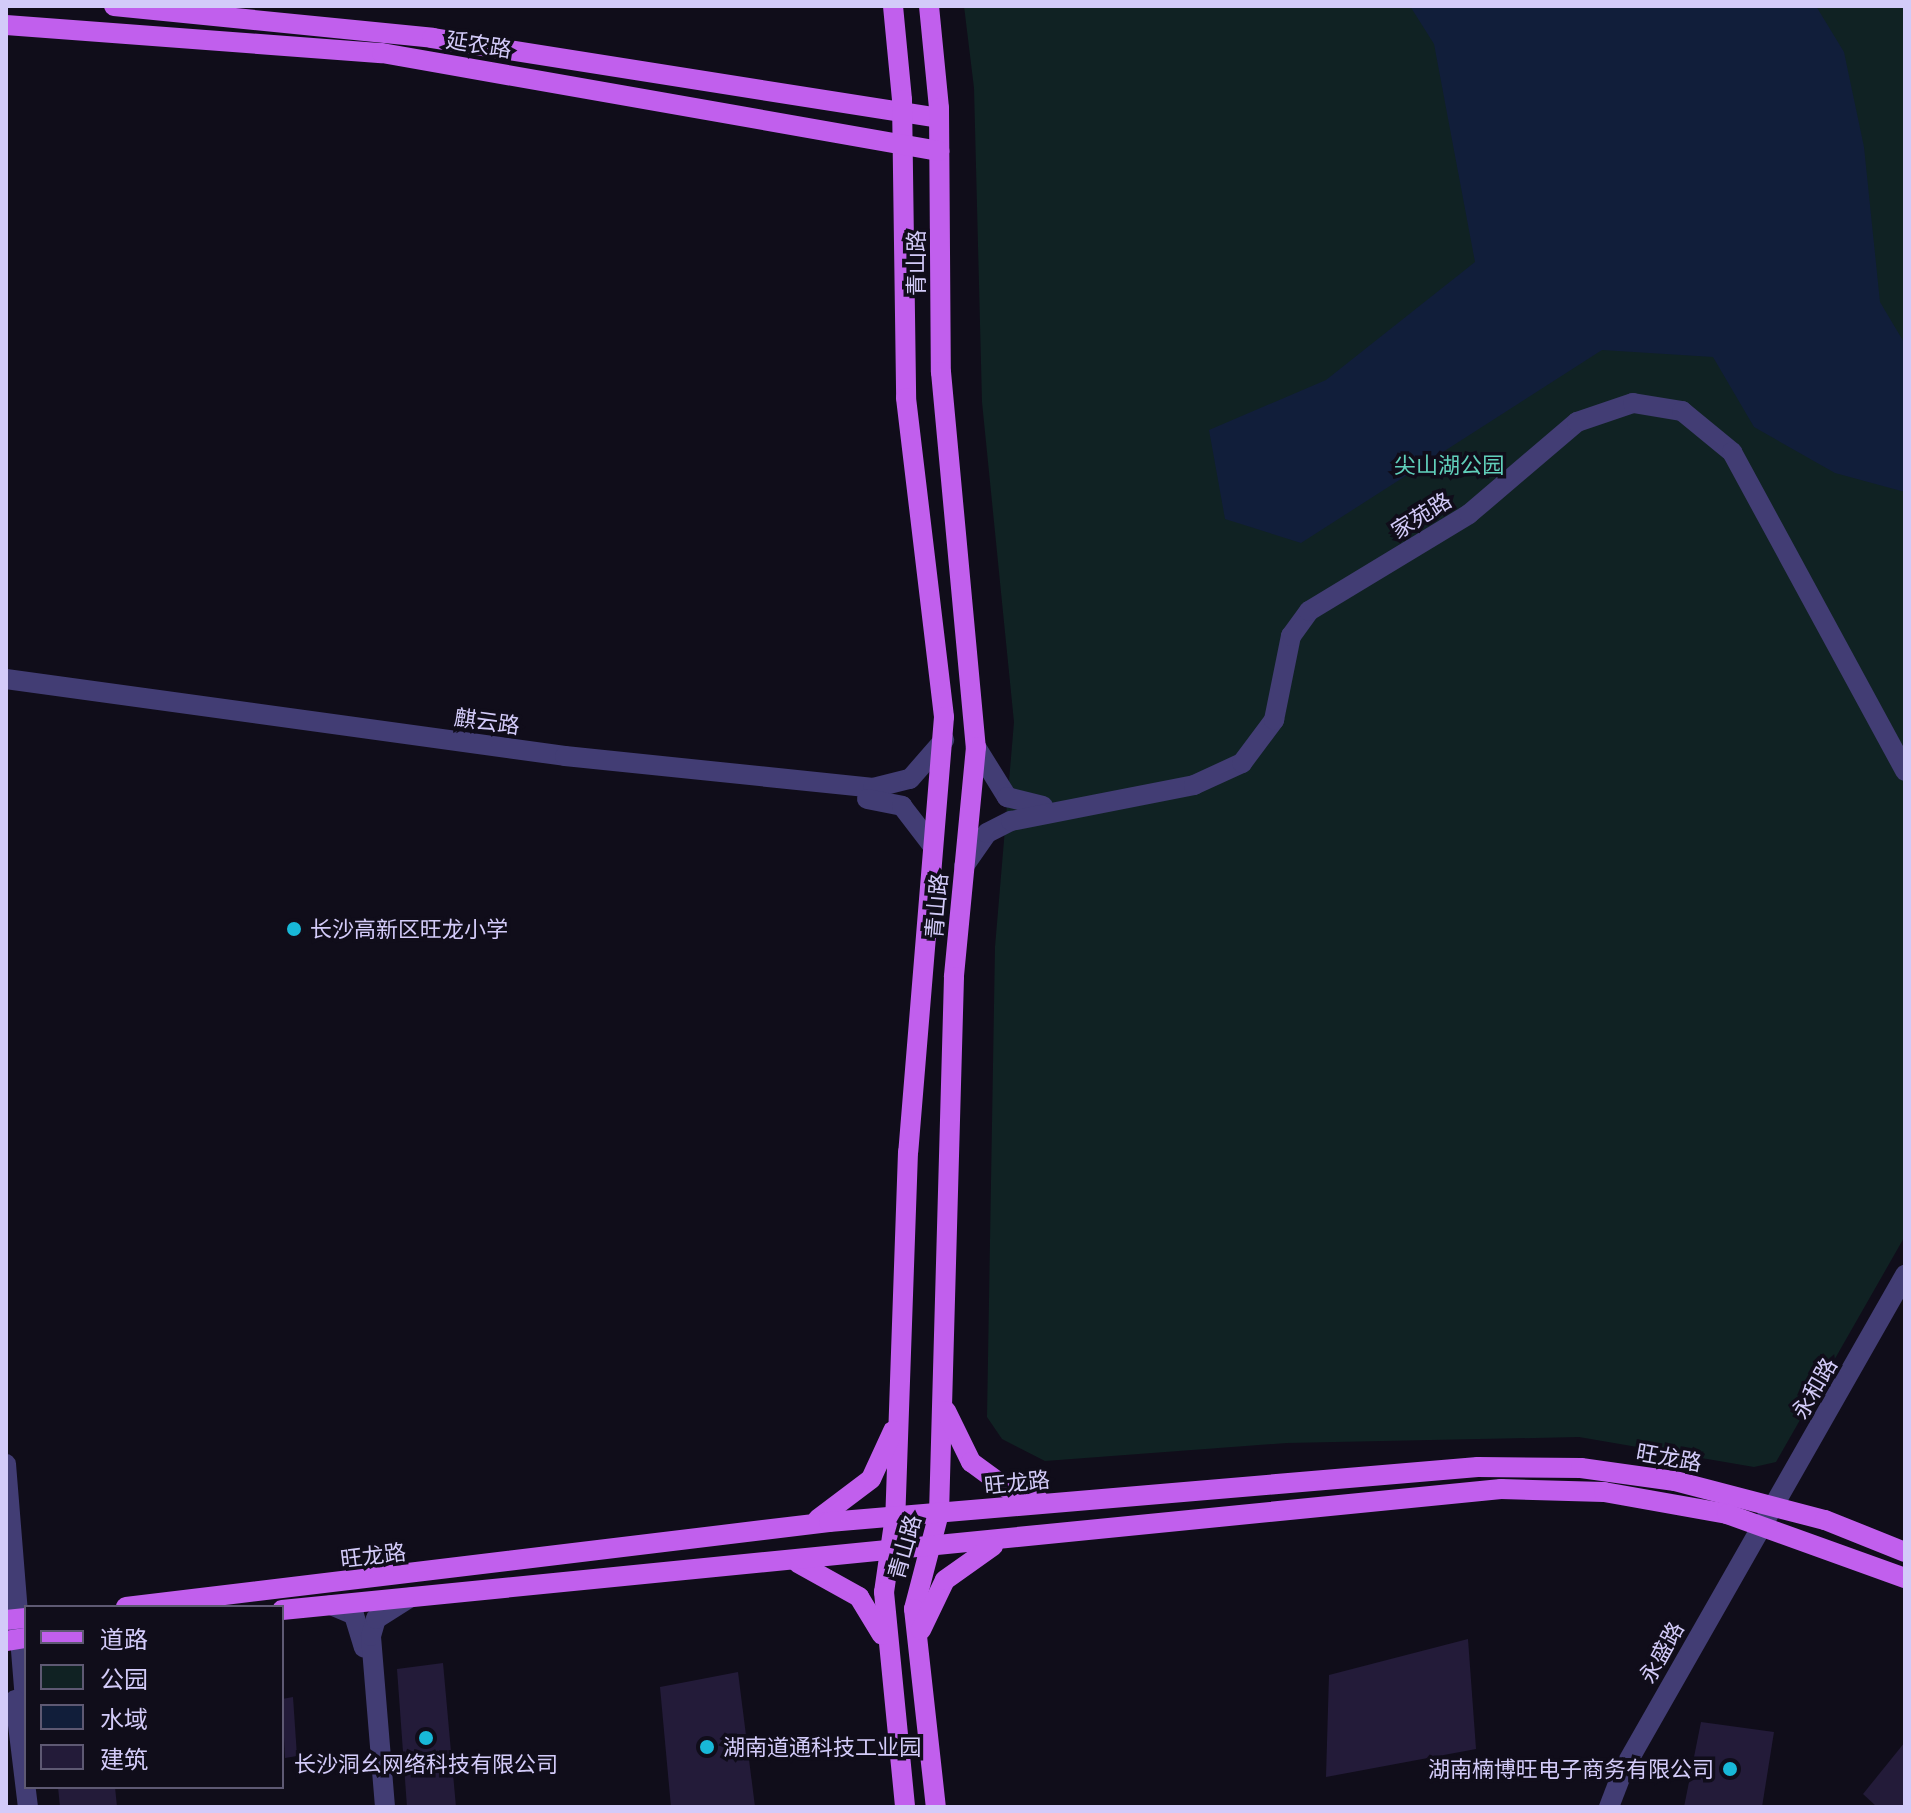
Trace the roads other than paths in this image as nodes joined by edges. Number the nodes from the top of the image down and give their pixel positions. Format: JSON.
{"nodes":[{"id":1,"x":114,"y":6,"type":"edge"},
{"id":2,"x":893,"y":6,"type":"edge"},
{"id":3,"x":929,"y":6,"type":"edge"},
{"id":4,"x":231,"y":10,"type":"edge"},
{"id":5,"x":6,"y":25,"type":"edge"},
{"id":6,"x":237,"y":37,"type":"junction"},
{"id":7,"x":903,"y":112,"type":"junction"},
{"id":8,"x":939,"y":118,"type":"junction"},
{"id":9,"x":904,"y":145,"type":"junction"},
{"id":10,"x":939,"y":151,"type":"junction"},
{"id":11,"x":6,"y":679,"type":"edge"},
{"id":12,"x":6,"y":689,"type":"edge"},
{"id":13,"x":944,"y":740,"type":"junction"},
{"id":14,"x":976,"y":747,"type":"junction"},
{"id":15,"x":1905,"y":757,"type":"edge"},
{"id":16,"x":1905,"y":771,"type":"edge"},
{"id":17,"x":932,"y":845,"type":"junction"},
{"id":18,"x":964,"y":866,"type":"junction"},
{"id":19,"x":1905,"y":1275,"type":"edge"},
{"id":20,"x":1905,"y":1294,"type":"edge"},
{"id":21,"x":942,"y":1397,"type":"junction"},
{"id":22,"x":900,"y":1400,"type":"junction"},
{"id":23,"x":6,"y":1464,"type":"edge"},
{"id":24,"x":1055,"y":1502,"type":"junction"},
{"id":25,"x":1779,"y":1506,"type":"junction"},
{"id":26,"x":939,"y":1513,"type":"junction"},
{"id":27,"x":895,"y":1516,"type":"junction"},
{"id":28,"x":1768,"y":1526,"type":"junction"},
{"id":29,"x":787,"y":1527,"type":"junction"},
{"id":30,"x":1005,"y":1541,"type":"junction"},
{"id":31,"x":933,"y":1547,"type":"junction"},
{"id":32,"x":890,"y":1551,"type":"junction"},
{"id":33,"x":1905,"y":1552,"type":"edge"},
{"id":34,"x":774,"y":1562,"type":"junction"},
{"id":35,"x":1905,"y":1578,"type":"edge"},
{"id":36,"x":411,"y":1597,"type":"junction"},
{"id":37,"x":143,"y":1605,"type":"edge"},
{"id":38,"x":331,"y":1605,"type":"junction"},
{"id":39,"x":284,"y":1610,"type":"edge"},
{"id":40,"x":14,"y":1626,"type":"edge"},
{"id":41,"x":886,"y":1646,"type":"junction"},
{"id":42,"x":918,"y":1666,"type":"junction"},
{"id":43,"x":24,"y":1699,"type":"edge"},
{"id":44,"x":24,"y":1755,"type":"edge"},
{"id":45,"x":378,"y":1807,"type":"edge"},
{"id":46,"x":385,"y":1807,"type":"edge"},
{"id":47,"x":905,"y":1807,"type":"edge"},
{"id":48,"x":936,"y":1807,"type":"edge"},
{"id":49,"x":1609,"y":1807,"type":"edge"},
{"id":50,"x":1621,"y":1807,"type":"edge"}],
"edges":[{"from":1,"to":4,"type":"main road","name":"延农路"},
{"from":2,"to":7,"type":"main road","name":"青山路"},
{"from":3,"to":8,"type":"main road","name":"青山路"},
{"from":4,"to":6,"type":"street"},
{"from":4,"to":7,"type":"main road","name":"延农路"},
{"from":5,"to":6,"type":"main road","name":"延农路"},
{"from":6,"to":9,"type":"main road","name":"延农路"},
{"from":7,"to":8,"type":"main road","name":"延农路"},
{"from":7,"to":9,"type":"main road","name":"青山路"},
{"from":8,"to":10,"type":"main road","name":"青山路"},
{"from":9,"to":10,"type":"main road","name":"延农路"},
{"from":9,"to":13,"type":"main road","name":"青山路"},
{"from":10,"to":14,"type":"main road","name":"青山路"},
{"from":11,"to":13,"type":"street","name":"麒云路"},
{"from":12,"to":17,"type":"street","name":"麒云路"},
{"from":13,"to":17,"type":"main road","name":"青山路"},
{"from":14,"to":15,"type":"street","name":"家苑路"},
{"from":14,"to":18,"type":"main road","name":"青山路"},
{"from":16,"to":18,"type":"street","name":"家苑路"},
{"from":17,"to":22,"type":"main road","name":"青山路"},
{"from":18,"to":21,"type":"main road","name":"青山路"},
{"from":19,"to":25,"type":"street","name":"永和路"},
{"from":20,"to":25,"type":"street","name":"永和路"},
{"from":21,"to":24,"type":"main road"},
{"from":21,"to":26,"type":"main road","name":"青山路"},
{"from":22,"to":27,"type":"main road","name":"青山路"},
{"from":22,"to":29,"type":"main road"},
{"from":23,"to":40,"type":"street"},
{"from":24,"to":25,"type":"main road","name":"旺龙路"},
{"from":24,"to":26,"type":"main road","name":"旺龙路"},
{"from":25,"to":28,"type":"street","name":"永和路"},
{"from":25,"to":33,"type":"main road","name":"旺龙路"},
{"from":26,"to":27,"type":"main road","name":"旺龙路"},
{"from":26,"to":31,"type":"main road","name":"青山路"},
{"from":27,"to":29,"type":"main road","name":"旺龙路"},
{"from":27,"to":32,"type":"main road","name":"青山路"},
{"from":28,"to":30,"type":"main road","name":"旺龙路"},
{"from":28,"to":35,"type":"main road","name":"旺龙路"},
{"from":28,"to":49,"type":"street","name":"永盛路"},
{"from":28,"to":50,"type":"street","name":"永盛路"},
{"from":29,"to":37,"type":"main road","name":"旺龙路"},
{"from":30,"to":31,"type":"main road","name":"旺龙路"},
{"from":30,"to":42,"type":"main road"},
{"from":31,"to":32,"type":"main road","name":"旺龙路"},
{"from":31,"to":42,"type":"main road","name":"青山路"},
{"from":32,"to":34,"type":"main road","name":"旺龙路"},
{"from":32,"to":41,"type":"main road","name":"青山路"},
{"from":34,"to":36,"type":"main road","name":"旺龙路"},
{"from":34,"to":41,"type":"main road"},
{"from":36,"to":38,"type":"main road","name":"旺龙路"},
{"from":36,"to":46,"type":"street"},
{"from":38,"to":39,"type":"main road","name":"旺龙路"},
{"from":38,"to":45,"type":"street"},
{"from":40,"to":43,"type":"street"},
{"from":40,"to":44,"type":"street"},
{"from":41,"to":47,"type":"main road","name":"青山路"},
{"from":42,"to":48,"type":"main road","name":"青山路"}]}
